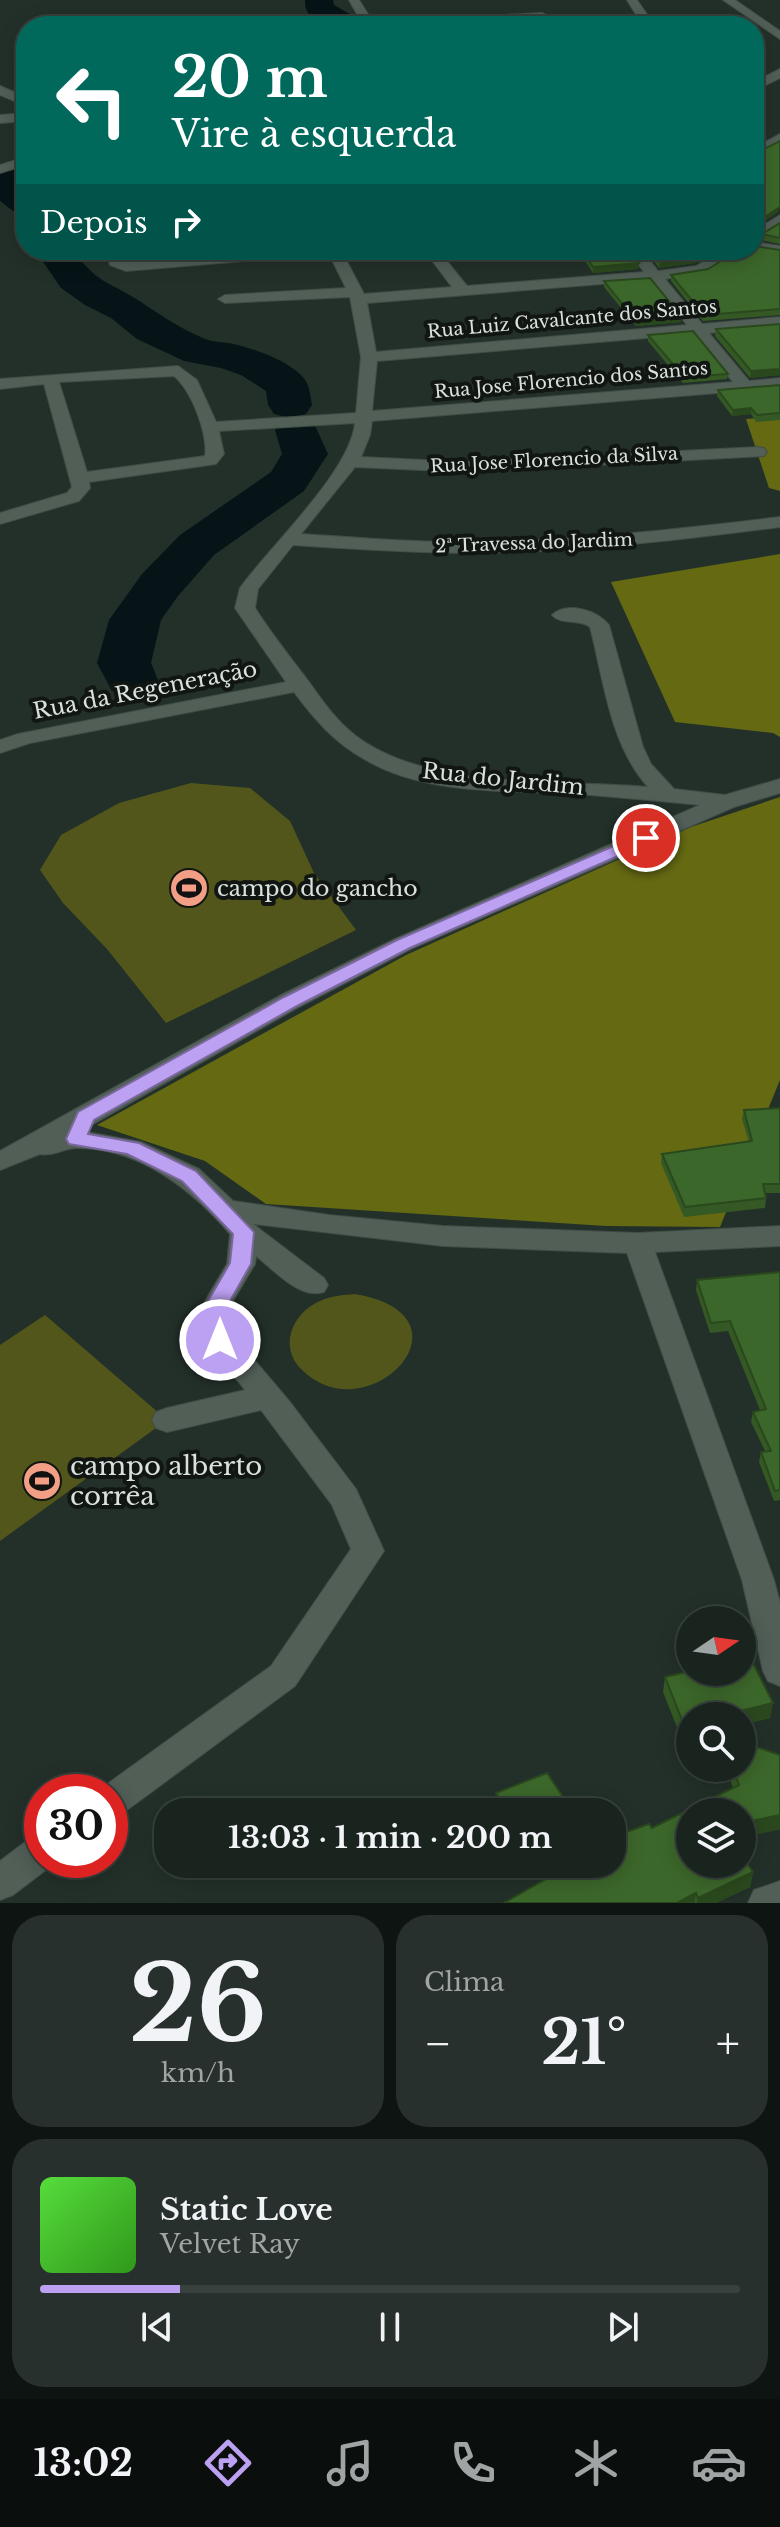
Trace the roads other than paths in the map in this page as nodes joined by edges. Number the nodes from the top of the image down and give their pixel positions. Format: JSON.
{"nodes":[{"id":1,"x":529,"y":0,"type":"edge"},
{"id":2,"x":728,"y":0,"type":"edge"},
{"id":3,"x":542,"y":16,"type":"edge"},
{"id":4,"x":751,"y":16,"type":"edge"},
{"id":5,"x":114,"y":260,"type":"edge"},
{"id":6,"x":209,"y":260,"type":"edge"},
{"id":7,"x":339,"y":260,"type":"edge"},
{"id":8,"x":439,"y":260,"type":"edge"},
{"id":9,"x":642,"y":260,"type":"edge"},
{"id":10,"x":717,"y":260,"type":"edge"},
{"id":11,"x":654,"y":275,"type":"junction"},
{"id":12,"x":463,"y":291,"type":"junction"},
{"id":13,"x":357,"y":296,"type":"junction"},
{"id":14,"x":225,"y":299,"type":"dead end"},
{"id":15,"x":780,"y":322,"type":"edge"},
{"id":16,"x":695,"y":327,"type":"junction"},
{"id":17,"x":369,"y":357,"type":"junction"},
{"id":18,"x":0,"y":366,"type":"edge"},
{"id":19,"x":50,"y":378,"type":"junction"},
{"id":20,"x":780,"y":383,"type":"edge"},
{"id":21,"x":4,"y":384,"type":"edge"},
{"id":22,"x":744,"y":385,"type":"junction"},
{"id":23,"x":365,"y":417,"type":"junction"},
{"id":24,"x":210,"y":427,"type":"junction"},
{"id":25,"x":758,"y":452,"type":"dead end"},
{"id":26,"x":350,"y":462,"type":"junction"},
{"id":27,"x":80,"y":478,"type":"junction"},
{"id":28,"x":0,"y":519,"type":"edge"},
{"id":29,"x":780,"y":522,"type":"edge"},
{"id":30,"x":287,"y":539,"type":"junction"},
{"id":31,"x":562,"y":615,"type":"dead end"},
{"id":32,"x":301,"y":685,"type":"junction"},
{"id":33,"x":0,"y":747,"type":"edge"},
{"id":34,"x":780,"y":786,"type":"edge"},
{"id":35,"x":667,"y":795,"type":"junction"},
{"id":36,"x":726,"y":802,"type":"junction"},
{"id":37,"x":81,"y":1128,"type":"junction"},
{"id":38,"x":12,"y":1156,"type":"edge"},
{"id":39,"x":234,"y":1221,"type":"junction"},
{"id":40,"x":780,"y":1236,"type":"edge"},
{"id":41,"x":638,"y":1243,"type":"junction"},
{"id":42,"x":314,"y":1285,"type":"dead end"},
{"id":43,"x":268,"y":1397,"type":"junction"},
{"id":44,"x":167,"y":1420,"type":"dead end"},
{"id":45,"x":769,"y":1578,"type":"edge"},
{"id":46,"x":780,"y":1671,"type":"edge"},
{"id":47,"x":128,"y":1788,"type":"edge"},
{"id":48,"x":24,"y":1865,"type":"edge"},
{"id":49,"x":0,"y":1883,"type":"edge"},
{"id":50,"x":780,"y":1899,"type":"edge"},
{"id":51,"x":767,"y":1903,"type":"edge"}],
"edges":[{"from":1,"to":3,"type":"street"},
{"from":2,"to":4,"type":"street"},
{"from":5,"to":6,"type":"street"},
{"from":7,"to":13,"type":"street","name":"Rua do Jardim"},
{"from":8,"to":12,"type":"street"},
{"from":9,"to":11,"type":"street"},
{"from":10,"to":11,"type":"street"},
{"from":11,"to":12,"type":"street"},
{"from":11,"to":16,"type":"street"},
{"from":12,"to":13,"type":"street"},
{"from":13,"to":14,"type":"street"},
{"from":13,"to":17,"type":"street","name":"Rua do Jardim"},
{"from":15,"to":16,"type":"street","name":"Rua Luiz Cavalcante dos Santos"},
{"from":16,"to":17,"type":"street","name":"Rua Luiz Cavalcante dos Santos"},
{"from":16,"to":22,"type":"street"},
{"from":17,"to":23,"type":"street","name":"Rua do Jardim"},
{"from":18,"to":21,"type":"street"},
{"from":19,"to":21,"type":"street"},
{"from":19,"to":24,"type":"street"},
{"from":19,"to":27,"type":"street"},
{"from":20,"to":22,"type":"street","name":"Rua Jose Florencio dos Santos"},
{"from":22,"to":23,"type":"street","name":"Rua Jose Florencio dos Santos"},
{"from":23,"to":24,"type":"street","name":"Rua Jose Florencio dos Santos"},
{"from":23,"to":26,"type":"street","name":"Rua do Jardim"},
{"from":24,"to":27,"type":"street"},
{"from":25,"to":26,"type":"street","name":"Rua Jose Florencio da Silva"},
{"from":26,"to":30,"type":"street","name":"Rua do Jardim"},
{"from":27,"to":28,"type":"street"},
{"from":29,"to":30,"type":"street","name":"2ª Travessa do Jardim"},
{"from":30,"to":32,"type":"street","name":"Rua do Jardim"},
{"from":31,"to":35,"type":"street"},
{"from":32,"to":33,"type":"street","name":"Rua da Regeneração"},
{"from":32,"to":35,"type":"street","name":"Rua do Jardim"},
{"from":34,"to":36,"type":"street","name":"Rua do Jardim"},
{"from":35,"to":36,"type":"street","name":"Rua do Jardim"},
{"from":36,"to":37,"type":"street","name":"Rua do Jardim"},
{"from":37,"to":38,"type":"street"},
{"from":37,"to":39,"type":"street"},
{"from":39,"to":41,"type":"street"},
{"from":39,"to":42,"type":"street"},
{"from":39,"to":43,"type":"street"},
{"from":40,"to":41,"type":"street"},
{"from":41,"to":45,"type":"street"},
{"from":43,"to":44,"type":"street"},
{"from":43,"to":47,"type":"street"},
{"from":45,"to":46,"type":"street"},
{"from":48,"to":49,"type":"street"},
{"from":50,"to":51,"type":"street"}]}
